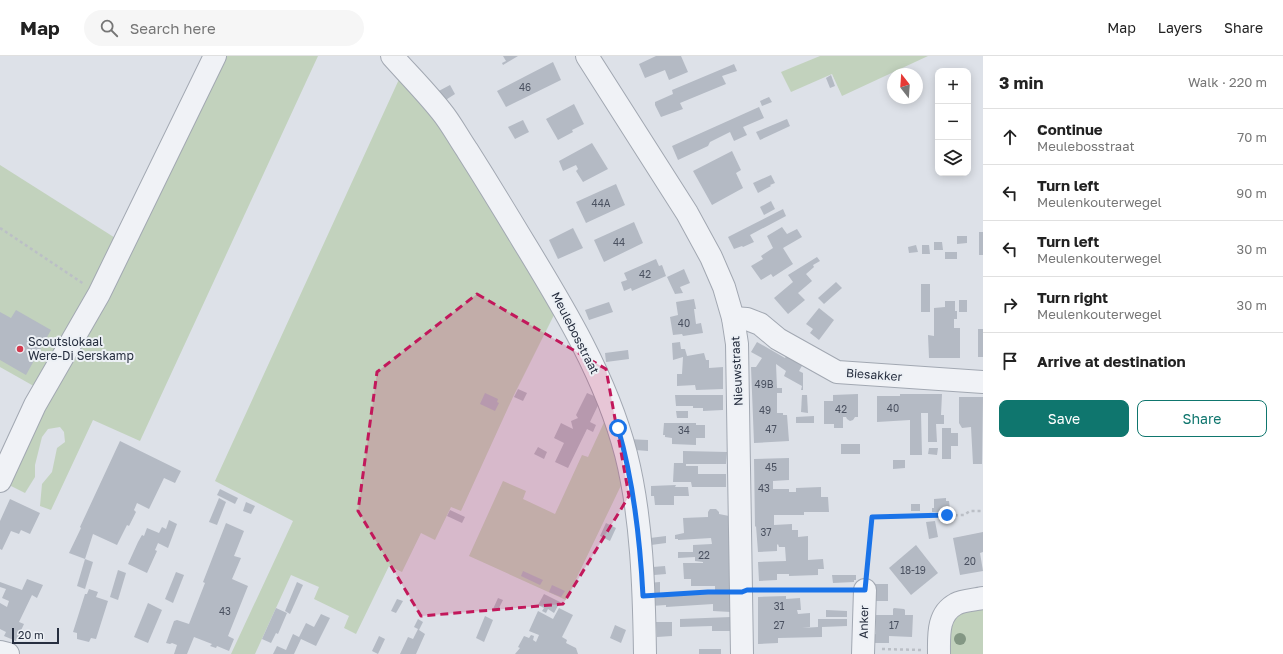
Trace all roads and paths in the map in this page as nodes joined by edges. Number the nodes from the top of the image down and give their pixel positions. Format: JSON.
{"nodes":[{"id":1,"x":215,"y":56,"type":"edge"},
{"id":2,"x":392,"y":56,"type":"edge"},
{"id":3,"x":587,"y":56,"type":"edge"},
{"id":4,"x":0,"y":228,"type":"edge"},
{"id":5,"x":99,"y":294,"type":"junction"},
{"id":6,"x":733,"y":318,"type":"junction"},
{"id":7,"x":983,"y":382,"type":"edge"},
{"id":8,"x":0,"y":481,"type":"edge"},
{"id":9,"x":983,"y":511,"type":"edge"},
{"id":10,"x":865,"y":590,"type":"junction"},
{"id":11,"x":742,"y":592,"type":"junction"},
{"id":12,"x":643,"y":596,"type":"junction"},
{"id":13,"x":983,"y":598,"type":"edge"},
{"id":14,"x":863,"y":651,"type":"edge"},
{"id":15,"x":0,"y":652,"type":"edge"},
{"id":16,"x":939,"y":652,"type":"edge"},
{"id":17,"x":8,"y":654,"type":"edge"},
{"id":18,"x":645,"y":654,"type":"edge"},
{"id":19,"x":742,"y":654,"type":"edge"}],
"edges":[{"from":1,"to":5,"type":"street"},
{"from":2,"to":12,"type":"street","name":"Meulebosstraat"},
{"from":3,"to":6,"type":"street","name":"Nieuwstraat"},
{"from":4,"to":5,"type":"path"},
{"from":5,"to":8,"type":"street"},
{"from":6,"to":7,"type":"street","name":"Biesakker"},
{"from":6,"to":11,"type":"street","name":"Nieuwstraat"},
{"from":9,"to":10,"type":"path"},
{"from":10,"to":11,"type":"path"},
{"from":10,"to":14,"type":"street","name":"Anker"},
{"from":11,"to":12,"type":"path"},
{"from":11,"to":19,"type":"street","name":"Nieuwstraat"},
{"from":12,"to":18,"type":"street","name":"Meulebosstraat"},
{"from":13,"to":16,"type":"street"},
{"from":14,"to":16,"type":"path"},
{"from":15,"to":17,"type":"street"}]}
